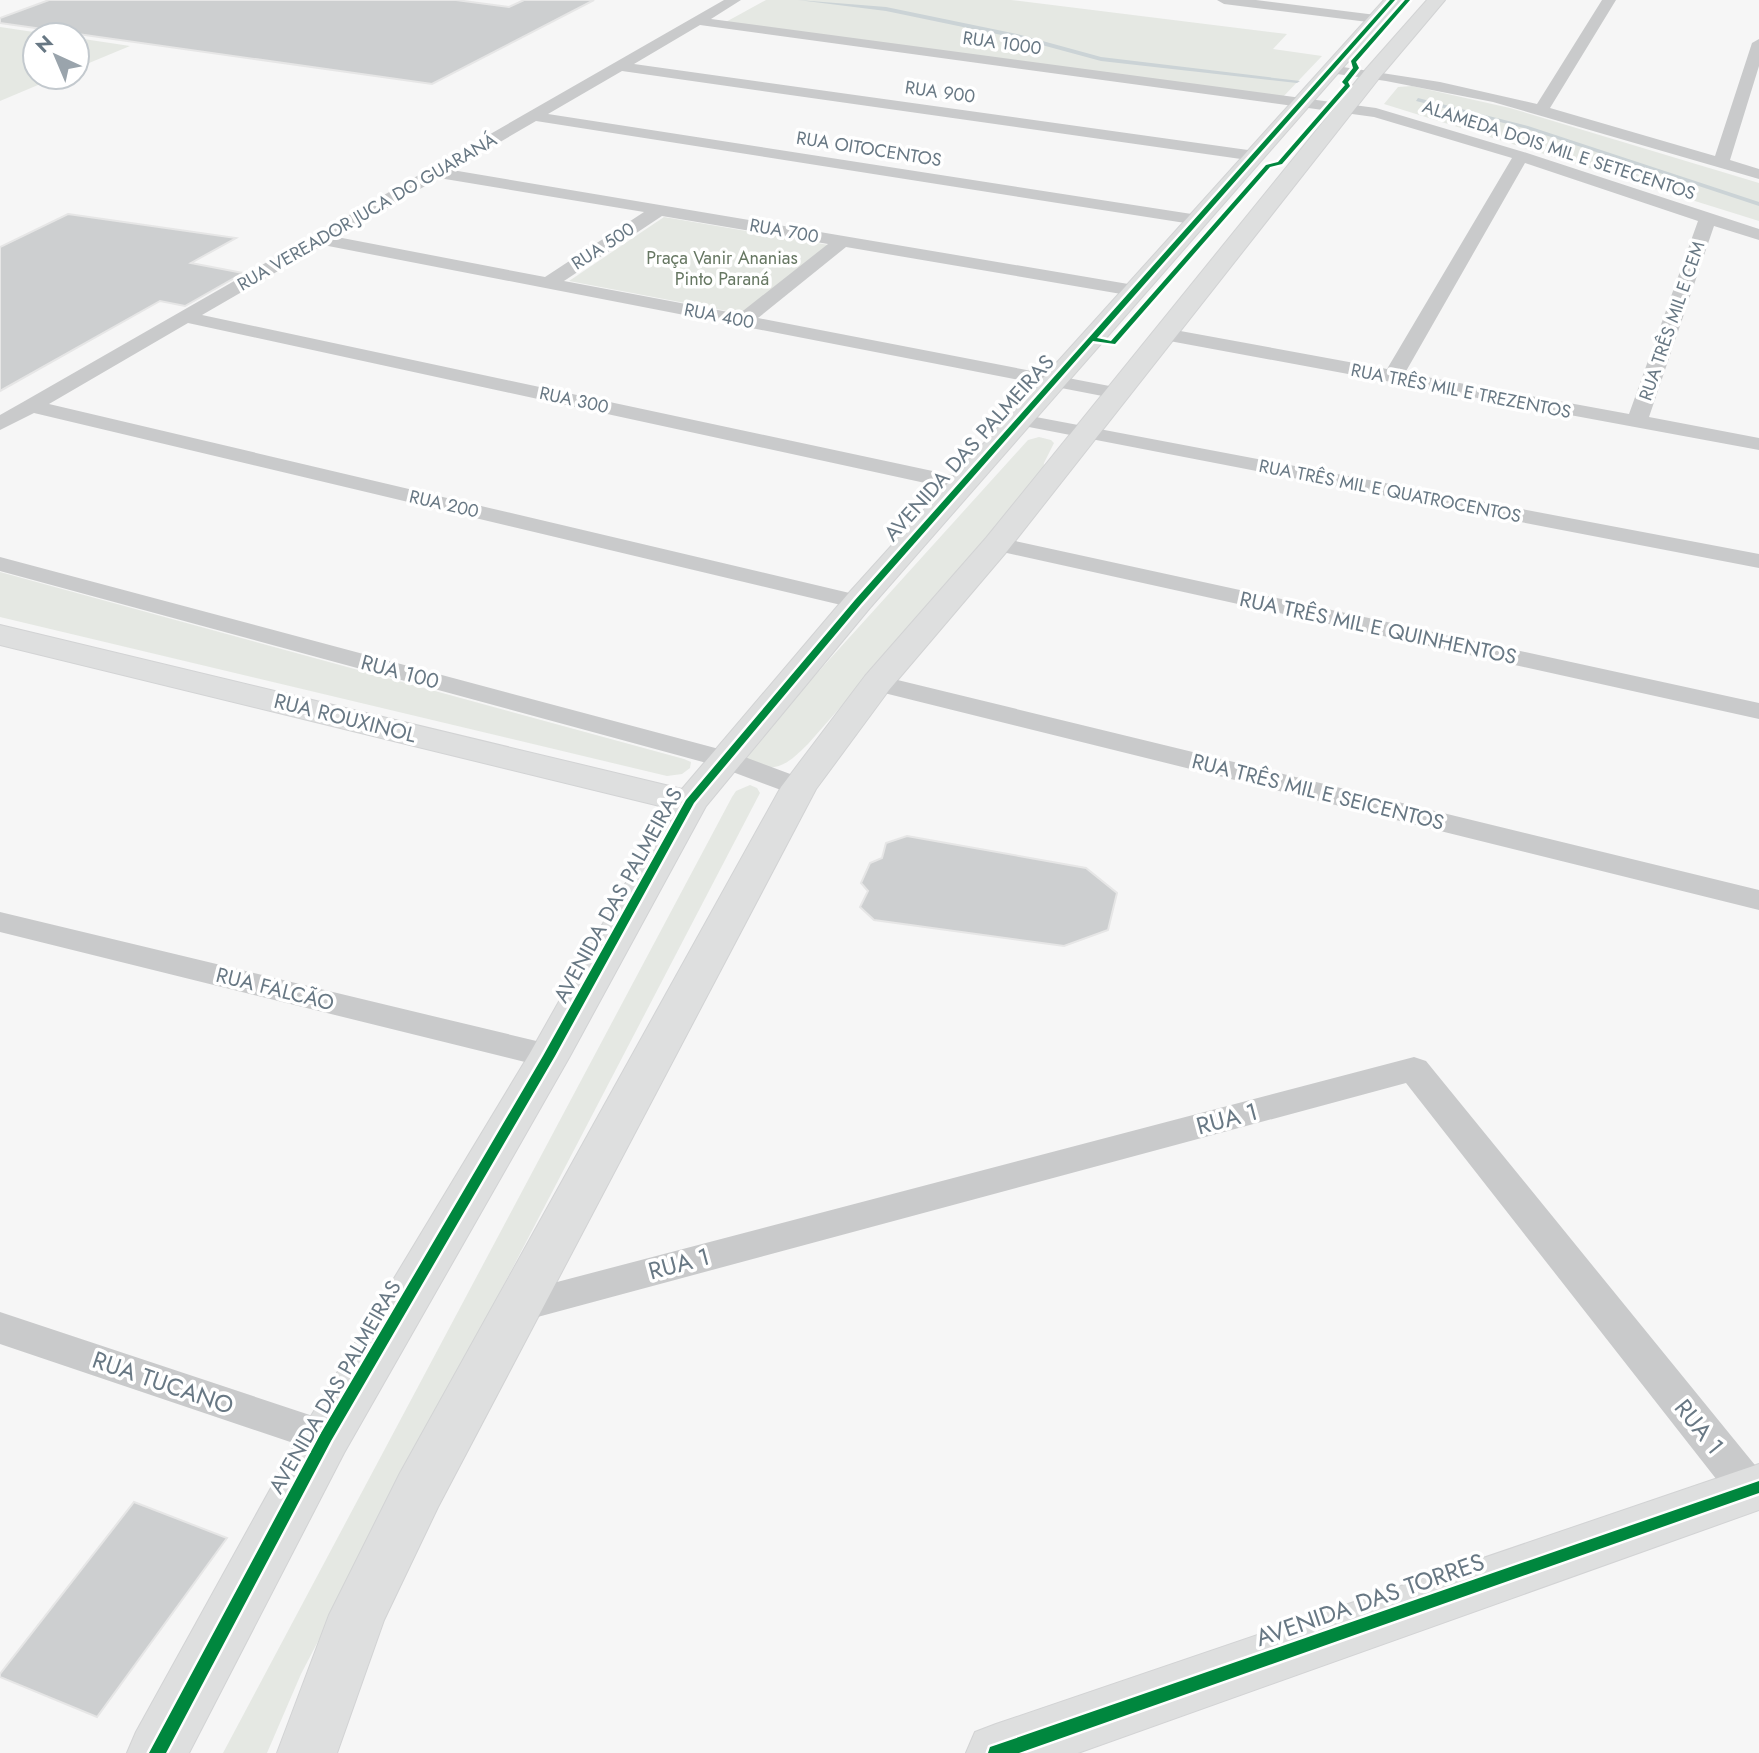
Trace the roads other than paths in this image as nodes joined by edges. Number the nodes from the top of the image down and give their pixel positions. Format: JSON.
{"nodes":[{"id":1,"x":734,"y":0,"type":"edge"},
{"id":2,"x":1224,"y":0,"type":"edge"},
{"id":3,"x":1393,"y":0,"type":"edge"},
{"id":4,"x":1436,"y":0,"type":"edge"},
{"id":5,"x":1609,"y":0,"type":"edge"},
{"id":6,"x":1377,"y":19,"type":"junction"},
{"id":7,"x":698,"y":21,"type":"junction"},
{"id":8,"x":1759,"y":43,"type":"edge"},
{"id":9,"x":619,"y":66,"type":"junction"},
{"id":10,"x":1331,"y":69,"type":"junction"},
{"id":11,"x":1373,"y":74,"type":"junction"},
{"id":12,"x":1301,"y":103,"type":"junction"},
{"id":13,"x":1346,"y":109,"type":"junction"},
{"id":14,"x":1542,"y":109,"type":"junction"},
{"id":15,"x":534,"y":116,"type":"junction"},
{"id":16,"x":1255,"y":156,"type":"junction"},
{"id":17,"x":1521,"y":156,"type":"junction"},
{"id":18,"x":1721,"y":163,"type":"junction"},
{"id":19,"x":435,"y":173,"type":"junction"},
{"id":20,"x":1759,"y":174,"type":"edge"},
{"id":21,"x":659,"y":210,"type":"junction"},
{"id":22,"x":1708,"y":218,"type":"junction"},
{"id":23,"x":1198,"y":220,"type":"junction"},
{"id":24,"x":1759,"y":235,"type":"edge"},
{"id":25,"x":320,"y":239,"type":"junction"},
{"id":26,"x":842,"y":241,"type":"junction"},
{"id":27,"x":548,"y":283,"type":"junction"},
{"id":28,"x":1133,"y":290,"type":"junction"},
{"id":29,"x":185,"y":317,"type":"junction"},
{"id":30,"x":743,"y":320,"type":"junction"},
{"id":31,"x":1164,"y":334,"type":"junction"},
{"id":32,"x":1392,"y":378,"type":"junction"},
{"id":33,"x":1055,"y":380,"type":"junction"},
{"id":34,"x":1118,"y":393,"type":"junction"},
{"id":35,"x":30,"y":406,"type":"junction"},
{"id":36,"x":1020,"y":421,"type":"junction"},
{"id":37,"x":1636,"y":423,"type":"junction"},
{"id":38,"x":0,"y":424,"type":"edge"},
{"id":39,"x":1084,"y":433,"type":"junction"},
{"id":40,"x":1759,"y":444,"type":"edge"},
{"id":41,"x":962,"y":484,"type":"junction"},
{"id":42,"x":997,"y":544,"type":"junction"},
{"id":43,"x":1759,"y":561,"type":"edge"},
{"id":44,"x":0,"y":564,"type":"edge"},
{"id":45,"x":858,"y":602,"type":"junction"},
{"id":46,"x":0,"y":635,"type":"edge"},
{"id":47,"x":877,"y":683,"type":"junction"},
{"id":48,"x":1759,"y":711,"type":"edge"},
{"id":49,"x":724,"y":759,"type":"junction"},
{"id":50,"x":799,"y":787,"type":"junction"},
{"id":51,"x":690,"y":802,"type":"junction"},
{"id":52,"x":1759,"y":900,"type":"edge"},
{"id":53,"x":0,"y":922,"type":"edge"},
{"id":54,"x":549,"y":1056,"type":"junction"},
{"id":55,"x":519,"y":1307,"type":"junction"},
{"id":56,"x":0,"y":1328,"type":"edge"},
{"id":57,"x":326,"y":1437,"type":"junction"},
{"id":58,"x":1755,"y":1489,"type":"edge"},
{"id":59,"x":157,"y":1753,"type":"edge"},
{"id":60,"x":307,"y":1753,"type":"edge"},
{"id":61,"x":996,"y":1753,"type":"edge"}],
"edges":[{"from":1,"to":7,"type":"street","name":"RUA VEREADOR JUCA DO GUARANÁ"},
{"from":2,"to":6,"type":"street"},
{"from":3,"to":6,"type":"street","name":"AVENIDA DAS PALMEIRAS"},
{"from":4,"to":11,"type":"street"},
{"from":5,"to":14,"type":"street"},
{"from":6,"to":10,"type":"street","name":"AVENIDA DAS PALMEIRAS"},
{"from":7,"to":9,"type":"street","name":"RUA VEREADOR JUCA DO GUARANÁ"},
{"from":7,"to":12,"type":"street","name":"RUA 1000"},
{"from":8,"to":18,"type":"street"},
{"from":9,"to":15,"type":"street","name":"RUA VEREADOR JUCA DO GUARANÁ"},
{"from":9,"to":16,"type":"street","name":"RUA 900"},
{"from":10,"to":11,"type":"street"},
{"from":10,"to":12,"type":"street","name":"AVENIDA DAS PALMEIRAS"},
{"from":11,"to":13,"type":"street"},
{"from":11,"to":14,"type":"street"},
{"from":12,"to":13,"type":"street","name":"RUA 1000"},
{"from":12,"to":16,"type":"street","name":"AVENIDA DAS PALMEIRAS"},
{"from":13,"to":17,"type":"street","name":"ALAMEDA DOIS MIL E SETECENTOS"},
{"from":13,"to":31,"type":"street"},
{"from":14,"to":18,"type":"street"},
{"from":15,"to":19,"type":"street","name":"RUA VEREADOR JUCA DO GUARANÁ"},
{"from":15,"to":23,"type":"street","name":"RUA OITOCENTOS"},
{"from":16,"to":23,"type":"street","name":"AVENIDA DAS PALMEIRAS"},
{"from":17,"to":22,"type":"street","name":"ALAMEDA DOIS MIL E SETECENTOS"},
{"from":17,"to":32,"type":"street"},
{"from":18,"to":20,"type":"street"},
{"from":19,"to":21,"type":"street","name":"RUA 700"},
{"from":19,"to":25,"type":"street","name":"RUA VEREADOR JUCA DO GUARANÁ"},
{"from":21,"to":26,"type":"street","name":"RUA 700"},
{"from":21,"to":27,"type":"street","name":"RUA 500"},
{"from":22,"to":24,"type":"street","name":"ALAMEDA DOIS MIL E SETECENTOS"},
{"from":22,"to":37,"type":"street","name":"RUA TRÊS MIL E CEM"},
{"from":23,"to":28,"type":"street","name":"AVENIDA DAS PALMEIRAS"},
{"from":25,"to":27,"type":"street","name":"RUA 400"},
{"from":25,"to":29,"type":"street","name":"RUA VEREADOR JUCA DO GUARANÁ"},
{"from":26,"to":28,"type":"street","name":"RUA 700"},
{"from":26,"to":30,"type":"street"},
{"from":27,"to":30,"type":"street","name":"RUA 400"},
{"from":28,"to":33,"type":"street","name":"AVENIDA DAS PALMEIRAS"},
{"from":29,"to":35,"type":"street","name":"RUA VEREADOR JUCA DO GUARANÁ"},
{"from":29,"to":41,"type":"street","name":"RUA 300"},
{"from":30,"to":33,"type":"street","name":"RUA 400"},
{"from":31,"to":32,"type":"street","name":"RUA TRÊS MIL E TREZENTOS"},
{"from":31,"to":34,"type":"street"},
{"from":32,"to":37,"type":"street","name":"RUA TRÊS MIL E TREZENTOS"},
{"from":33,"to":34,"type":"street","name":"RUA 400"},
{"from":33,"to":36,"type":"street","name":"AVENIDA DAS PALMEIRAS"},
{"from":34,"to":39,"type":"street"},
{"from":35,"to":38,"type":"street","name":"RUA VEREADOR JUCA DO GUARANÁ"},
{"from":35,"to":45,"type":"street","name":"RUA 200"},
{"from":36,"to":39,"type":"street","name":"RUA TRÊS MIL E QUATROCENTOS"},
{"from":36,"to":41,"type":"street","name":"AVENIDA DAS PALMEIRAS"},
{"from":37,"to":40,"type":"street","name":"RUA TRÊS MIL E TREZENTOS"},
{"from":39,"to":42,"type":"street"},
{"from":39,"to":43,"type":"street","name":"RUA TRÊS MIL E QUATROCENTOS"},
{"from":41,"to":45,"type":"street","name":"AVENIDA DAS PALMEIRAS"},
{"from":42,"to":47,"type":"street"},
{"from":42,"to":48,"type":"street","name":"RUA TRÊS MIL E QUINHENTOS"},
{"from":44,"to":49,"type":"street","name":"RUA 100"},
{"from":45,"to":49,"type":"street","name":"AVENIDA DAS PALMEIRAS"},
{"from":46,"to":51,"type":"street","name":"RUA ROUXINOL"},
{"from":47,"to":50,"type":"street"},
{"from":47,"to":52,"type":"street","name":"RUA TRÊS MIL E SEICENTOS"},
{"from":49,"to":50,"type":"street","name":"RUA 100"},
{"from":49,"to":51,"type":"street","name":"AVENIDA DAS PALMEIRAS"},
{"from":50,"to":55,"type":"street"},
{"from":51,"to":54,"type":"street","name":"AVENIDA DAS PALMEIRAS"},
{"from":53,"to":54,"type":"street","name":"RUA FALCÃO"},
{"from":54,"to":57,"type":"street","name":"AVENIDA DAS PALMEIRAS"},
{"from":55,"to":58,"type":"street","name":"RUA 1"},
{"from":55,"to":60,"type":"street"},
{"from":56,"to":57,"type":"street","name":"RUA TUCANO"},
{"from":57,"to":59,"type":"street","name":"AVENIDA DAS PALMEIRAS"},
{"from":58,"to":61,"type":"street","name":"AVENIDA DAS TORRES"}]}
